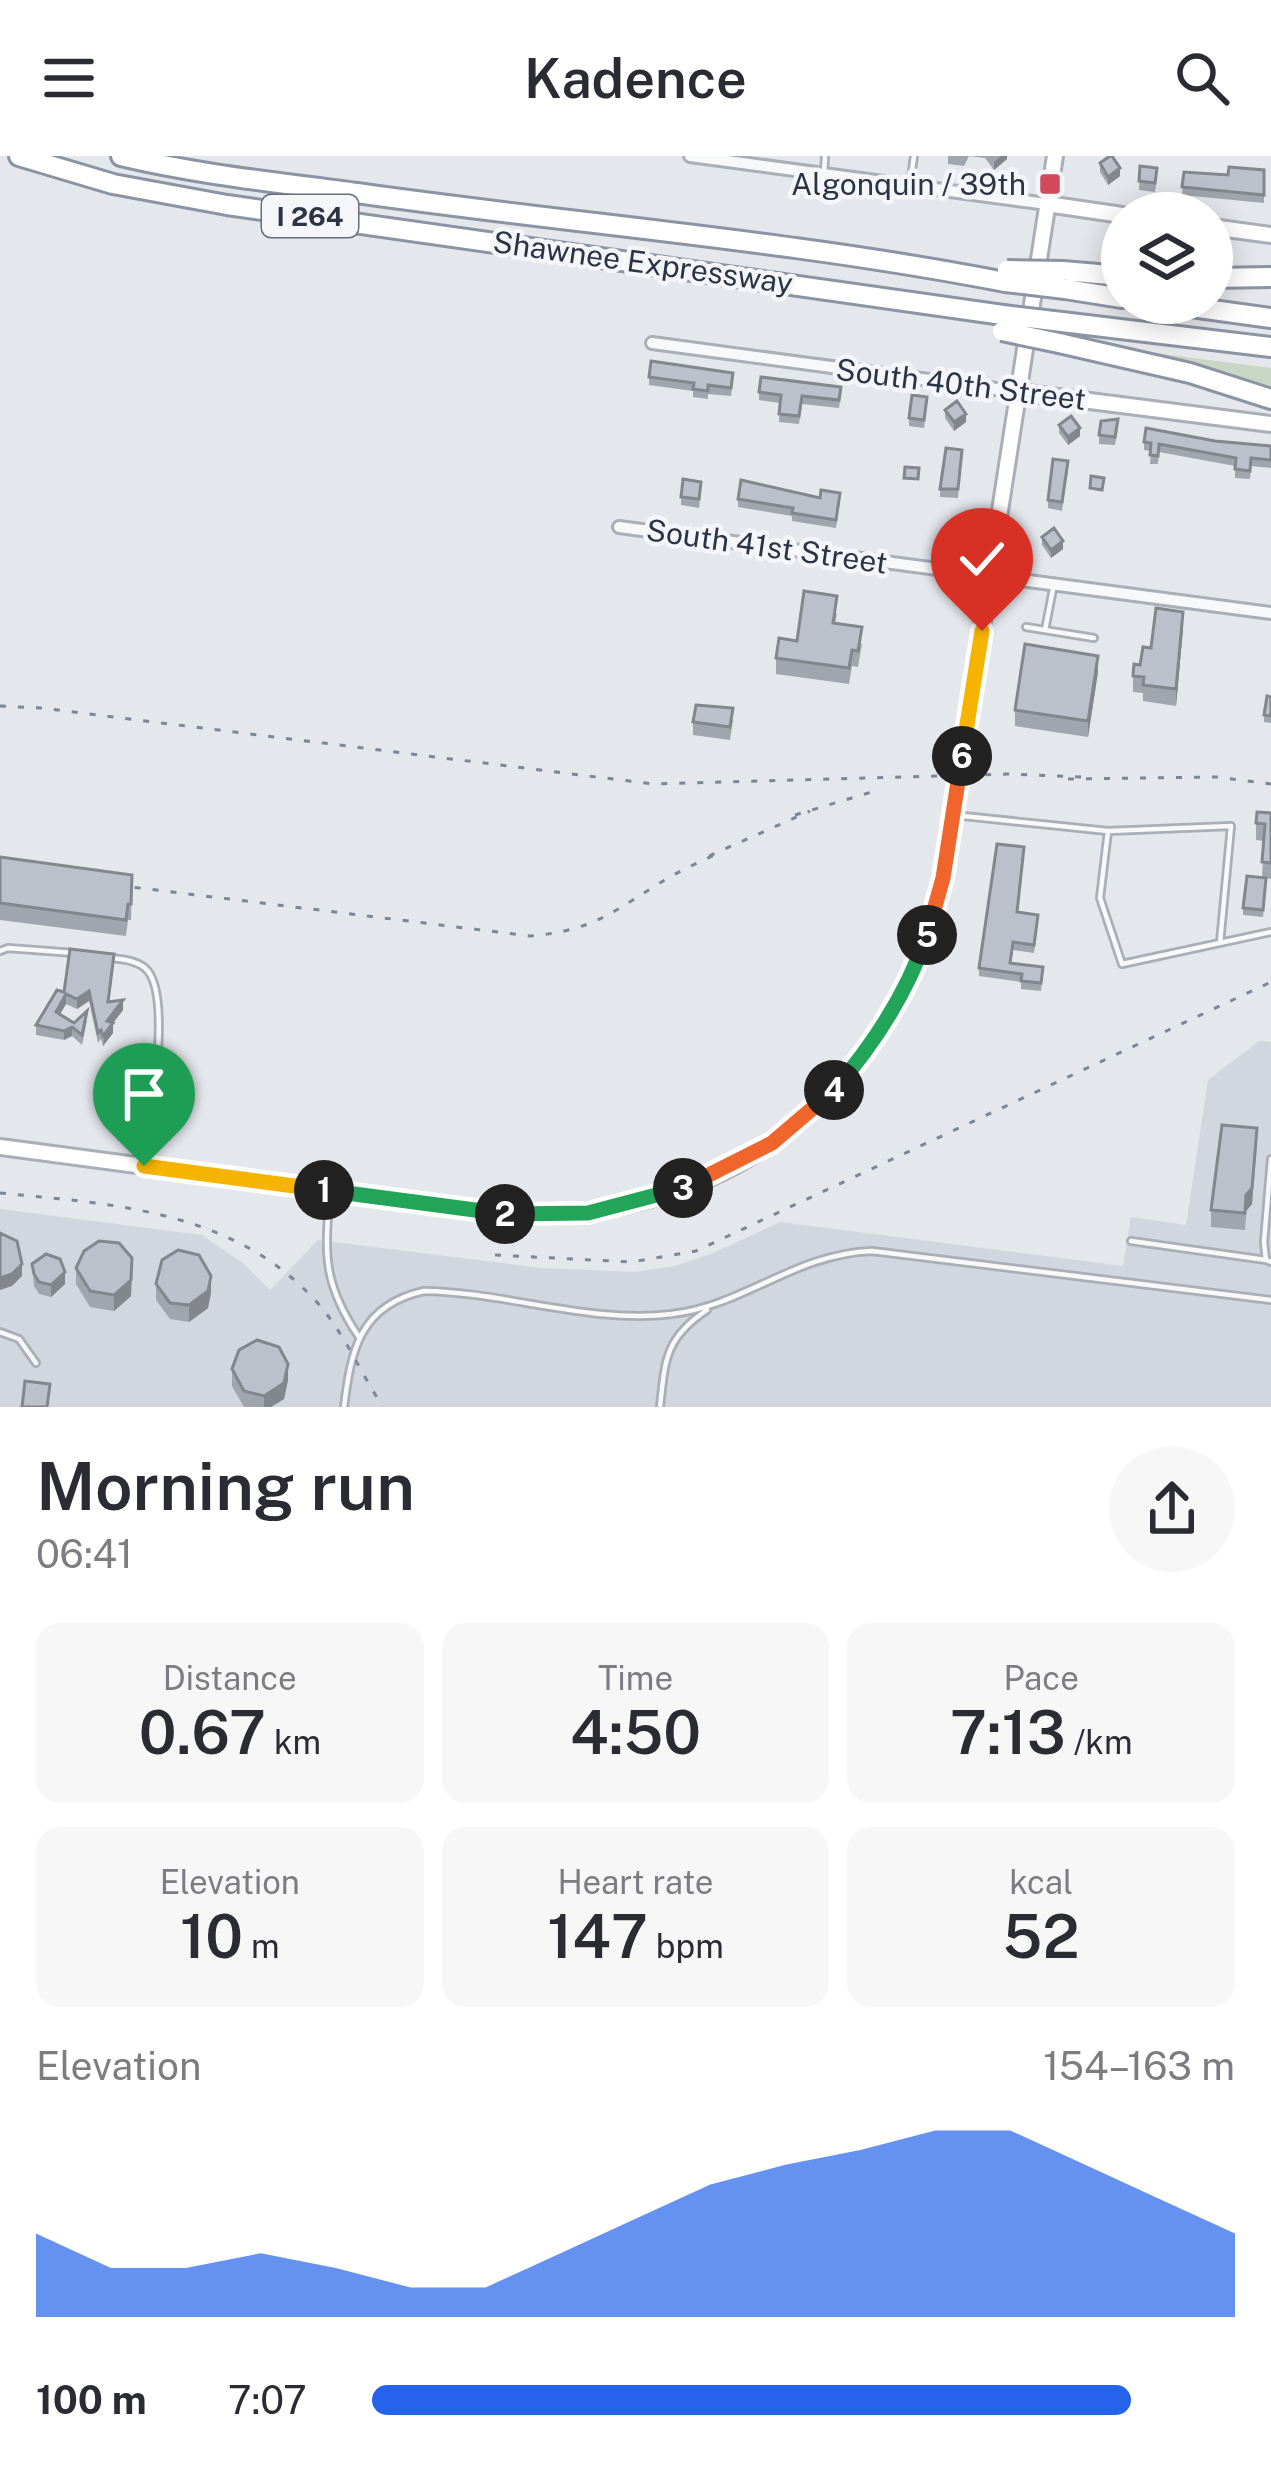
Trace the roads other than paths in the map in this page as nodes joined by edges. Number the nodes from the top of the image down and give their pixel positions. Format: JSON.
{"nodes":[{"id":1,"x":19,"y":156,"type":"edge"},
{"id":2,"x":121,"y":156,"type":"edge"},
{"id":3,"x":690,"y":156,"type":"edge"},
{"id":4,"x":825,"y":156,"type":"edge"},
{"id":5,"x":914,"y":156,"type":"edge"},
{"id":6,"x":1055,"y":156,"type":"edge"},
{"id":7,"x":824,"y":174,"type":"junction"},
{"id":8,"x":910,"y":185,"type":"junction"},
{"id":9,"x":1048,"y":204,"type":"junction"},
{"id":10,"x":1101,"y":212,"type":"edge"},
{"id":11,"x":1233,"y":230,"type":"edge"},
{"id":12,"x":1271,"y":236,"type":"edge"},
{"id":13,"x":1101,"y":277,"type":"edge"},
{"id":14,"x":1233,"y":278,"type":"edge"},
{"id":15,"x":1271,"y":278,"type":"edge"},
{"id":16,"x":1064,"y":280,"type":"junction"},
{"id":17,"x":1101,"y":291,"type":"edge"},
{"id":18,"x":1233,"y":313,"type":"edge"},
{"id":19,"x":1271,"y":318,"type":"edge"},
{"id":20,"x":1003,"y":323,"type":"junction"},
{"id":21,"x":652,"y":344,"type":"dead end"},
{"id":22,"x":1271,"y":347,"type":"edge"},
{"id":23,"x":1019,"y":392,"type":"junction"},
{"id":24,"x":1271,"y":400,"type":"edge"},
{"id":25,"x":1271,"y":424,"type":"edge"},
{"id":26,"x":619,"y":526,"type":"dead end"},
{"id":27,"x":992,"y":576,"type":"junction"},
{"id":28,"x":1054,"y":584,"type":"junction"},
{"id":29,"x":1271,"y":613,"type":"edge"},
{"id":30,"x":1026,"y":627,"type":"dead end"},
{"id":31,"x":1045,"y":630,"type":"junction"},
{"id":32,"x":1094,"y":638,"type":"dead end"},
{"id":33,"x":953,"y":815,"type":"junction"},
{"id":34,"x":1108,"y":831,"type":"junction"},
{"id":35,"x":1271,"y":932,"type":"edge"},
{"id":36,"x":1220,"y":943,"type":"junction"},
{"id":37,"x":0,"y":951,"type":"edge"},
{"id":38,"x":78,"y":954,"type":"edge"},
{"id":39,"x":97,"y":956,"type":"edge"},
{"id":40,"x":0,"y":1147,"type":"edge"},
{"id":41,"x":1271,"y":1159,"type":"edge"},
{"id":42,"x":144,"y":1166,"type":"junction"},
{"id":43,"x":331,"y":1191,"type":"junction"},
{"id":44,"x":1132,"y":1241,"type":"dead end"},
{"id":45,"x":1269,"y":1261,"type":"edge"},
{"id":46,"x":1271,"y":1300,"type":"edge"},
{"id":47,"x":710,"y":1308,"type":"junction"},
{"id":48,"x":0,"y":1332,"type":"edge"},
{"id":49,"x":358,"y":1337,"type":"junction"},
{"id":50,"x":36,"y":1363,"type":"dead end"},
{"id":51,"x":344,"y":1407,"type":"edge"},
{"id":52,"x":660,"y":1407,"type":"edge"}],
"edges":[{"from":1,"to":20,"type":"highway","name":"Shawnee Expressway","number":"I 264"},
{"from":2,"to":16,"type":"highway","name":"Shawnee Expressway","number":"I 264","bridge":true},
{"from":3,"to":7,"type":"street"},
{"from":4,"to":7,"type":"lane"},
{"from":5,"to":8,"type":"lane"},
{"from":6,"to":9,"type":"street"},
{"from":7,"to":8,"type":"street"},
{"from":8,"to":9,"type":"street"},
{"from":9,"to":10,"type":"street"},
{"from":9,"to":23,"type":"street"},
{"from":11,"to":12,"type":"street"},
{"from":13,"to":16,"type":"highway"},
{"from":14,"to":15,"type":"highway"},
{"from":16,"to":17,"type":"highway","name":"Shawnee Expressway","number":"I 264"},
{"from":18,"to":19,"type":"highway"},
{"from":20,"to":22,"type":"highway","bridge":true},
{"from":20,"to":24,"type":"highway","bridge":true},
{"from":21,"to":23,"type":"street","name":"South 40th Street"},
{"from":23,"to":25,"type":"street","name":"South 40th Street"},
{"from":23,"to":27,"type":"street"},
{"from":26,"to":27,"type":"street","name":"South 41st Street"},
{"from":27,"to":28,"type":"street","name":"South 41st Street"},
{"from":27,"to":33,"type":"street"},
{"from":28,"to":29,"type":"street","name":"South 41st Street"},
{"from":28,"to":31,"type":"lane"},
{"from":30,"to":31,"type":"lane"},
{"from":31,"to":32,"type":"lane"},
{"from":33,"to":34,"type":"lane"},
{"from":33,"to":43,"type":"street"},
{"from":34,"to":36,"type":"lane"},
{"from":34,"to":36,"type":"lane"},
{"from":35,"to":36,"type":"lane"},
{"from":37,"to":38,"type":"lane"},
{"from":39,"to":42,"type":"lane"},
{"from":40,"to":42,"type":"street"},
{"from":41,"to":45,"type":"lane"},
{"from":42,"to":43,"type":"street"},
{"from":43,"to":49,"type":"lane"},
{"from":44,"to":45,"type":"lane"},
{"from":46,"to":47,"type":"lane"},
{"from":47,"to":49,"type":"lane"},
{"from":47,"to":52,"type":"lane"},
{"from":48,"to":50,"type":"lane"},
{"from":49,"to":51,"type":"lane"}]}
